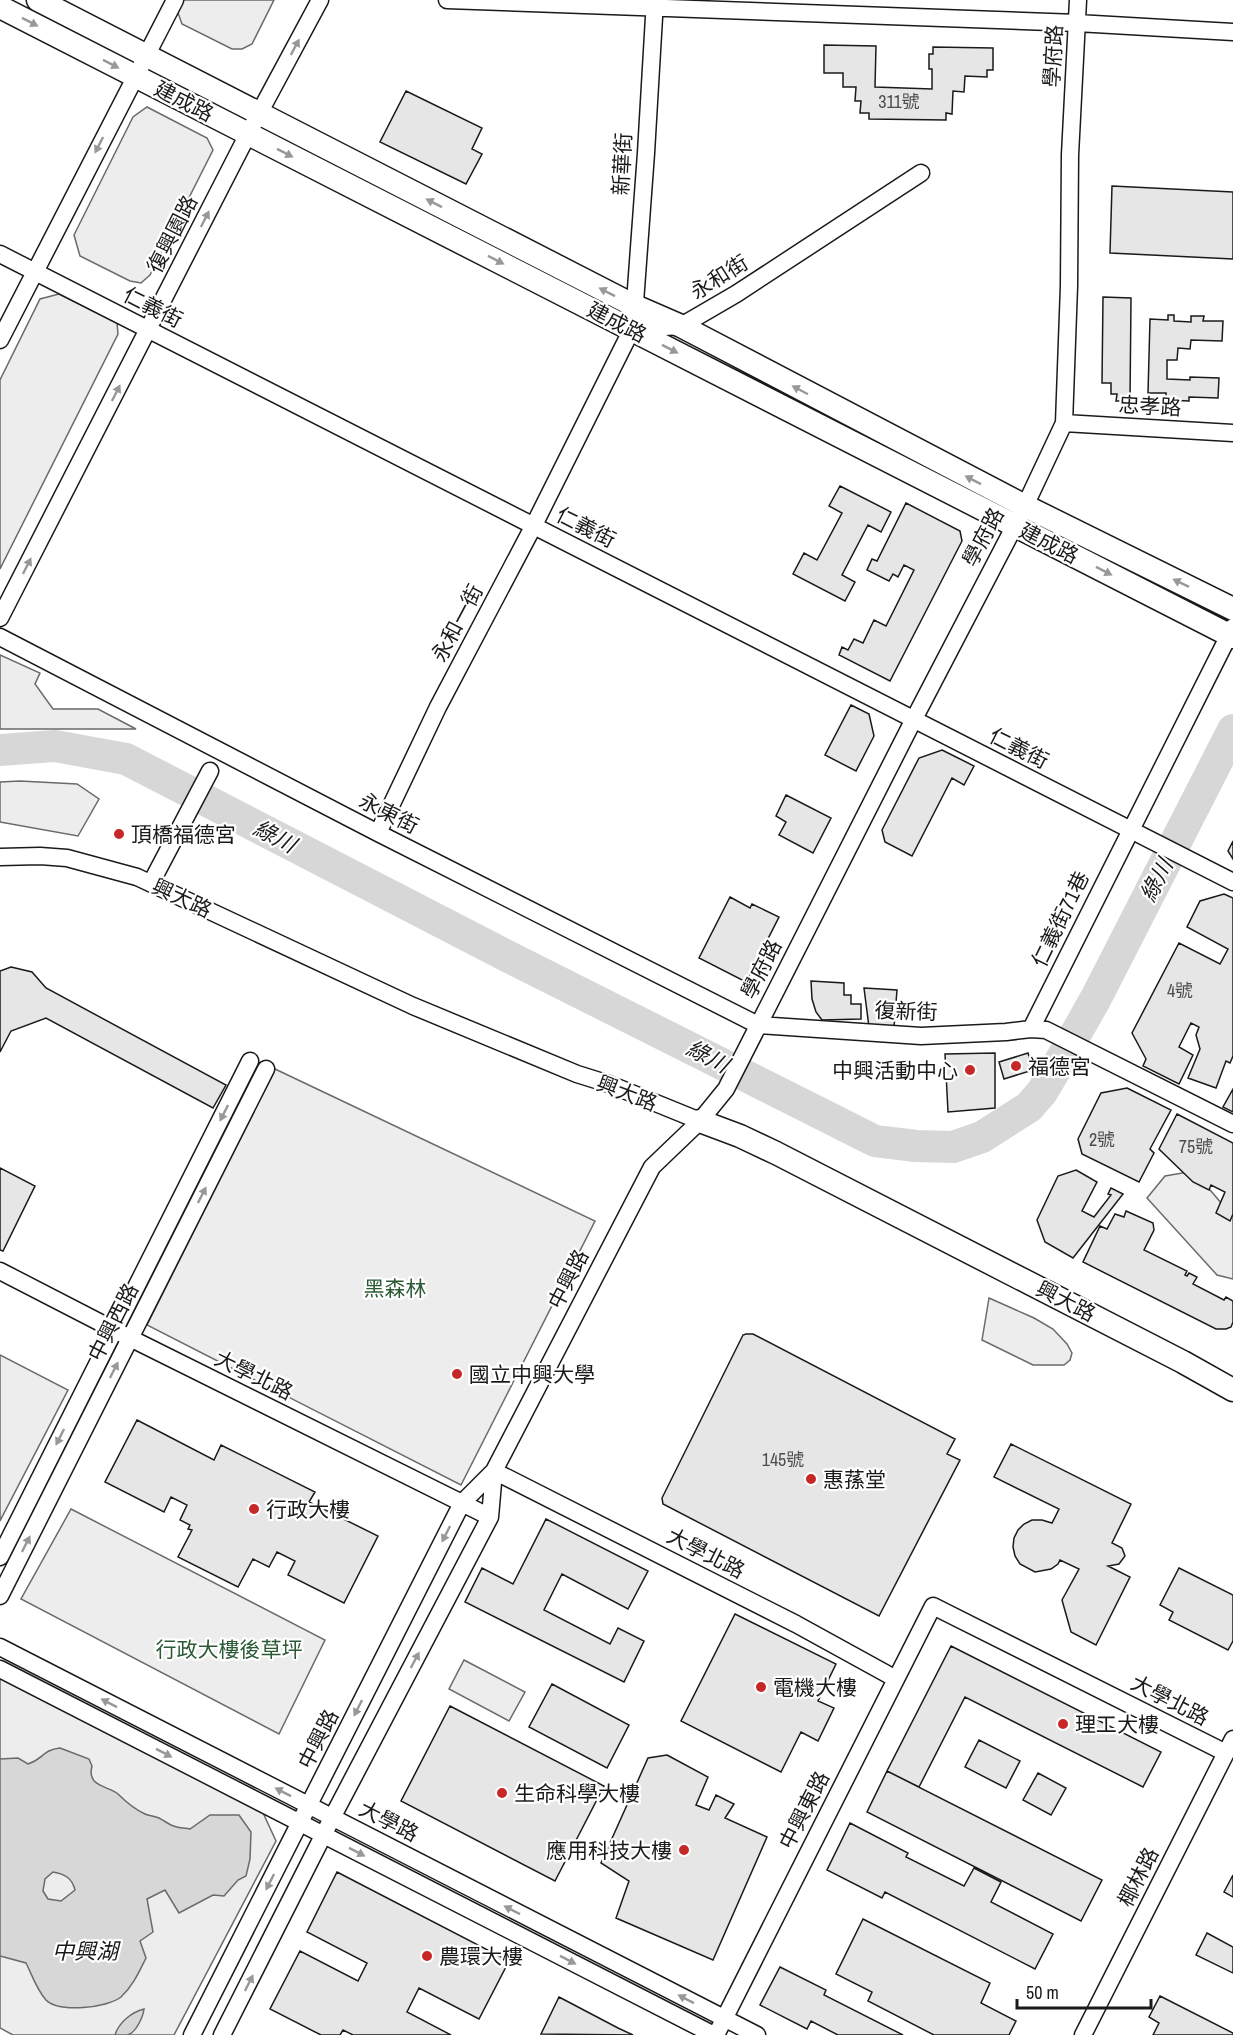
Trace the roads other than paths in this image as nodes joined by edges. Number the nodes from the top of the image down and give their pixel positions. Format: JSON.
{"nodes":[{"id":1,"x":38,"y":0,"type":"edge"},
{"id":2,"x":175,"y":0,"type":"edge"},
{"id":3,"x":320,"y":0,"type":"edge"},
{"id":4,"x":447,"y":0,"type":"edge"},
{"id":5,"x":1078,"y":0,"type":"edge"},
{"id":6,"x":655,"y":4,"type":"edge"},
{"id":7,"x":0,"y":7,"type":"edge"},
{"id":8,"x":1077,"y":23,"type":"junction"},
{"id":9,"x":1233,"y":32,"type":"edge"},
{"id":10,"x":146,"y":56,"type":"junction"},
{"id":11,"x":135,"y":76,"type":"junction"},
{"id":12,"x":259,"y":114,"type":"junction"},
{"id":13,"x":248,"y":134,"type":"junction"},
{"id":14,"x":921,"y":173,"type":"dead end"},
{"id":15,"x":0,"y":254,"type":"edge"},
{"id":16,"x":35,"y":272,"type":"junction"},
{"id":17,"x":635,"y":306,"type":"junction"},
{"id":18,"x":681,"y":326,"type":"junction"},
{"id":19,"x":148,"y":329,"type":"junction"},
{"id":20,"x":632,"y":330,"type":"junction"},
{"id":21,"x":0,"y":340,"type":"edge"},
{"id":22,"x":1064,"y":423,"type":"junction"},
{"id":23,"x":1233,"y":433,"type":"edge"},
{"id":24,"x":1020,"y":516,"type":"junction"},
{"id":25,"x":534,"y":525,"type":"junction"},
{"id":26,"x":1233,"y":609,"type":"edge"},
{"id":27,"x":0,"y":618,"type":"edge"},
{"id":28,"x":1231,"y":632,"type":"edge"},
{"id":29,"x":0,"y":637,"type":"edge"},
{"id":30,"x":914,"y":719,"type":"junction"},
{"id":31,"x":210,"y":771,"type":"dead end"},
{"id":32,"x":1130,"y":830,"type":"junction"},
{"id":33,"x":378,"y":832,"type":"junction"},
{"id":34,"x":0,"y":856,"type":"edge"},
{"id":35,"x":1233,"y":882,"type":"edge"},
{"id":36,"x":151,"y":883,"type":"junction"},
{"id":37,"x":758,"y":1026,"type":"junction"},
{"id":38,"x":1031,"y":1029,"type":"junction"},
{"id":39,"x":700,"y":1121,"type":"junction"},
{"id":40,"x":1233,"y":1124,"type":"edge"},
{"id":41,"x":0,"y":1271,"type":"edge"},
{"id":42,"x":114,"y":1331,"type":"junction"},
{"id":43,"x":130,"y":1338,"type":"junction"},
{"id":44,"x":1233,"y":1390,"type":"edge"},
{"id":45,"x":494,"y":1472,"type":"junction"},
{"id":46,"x":462,"y":1503,"type":"junction"},
{"id":47,"x":490,"y":1517,"type":"junction"},
{"id":48,"x":0,"y":1557,"type":"edge"},
{"id":49,"x":0,"y":1596,"type":"edge"},
{"id":50,"x":933,"y":1606,"type":"joint"},
{"id":51,"x":0,"y":1647,"type":"edge"},
{"id":52,"x":0,"y":1669,"type":"edge"},
{"id":53,"x":896,"y":1679,"type":"junction"},
{"id":54,"x":1229,"y":1746,"type":"edge"},
{"id":55,"x":309,"y":1806,"type":"junction"},
{"id":56,"x":333,"y":1818,"type":"junction"},
{"id":57,"x":300,"y":1823,"type":"junction"},
{"id":58,"x":324,"y":1835,"type":"junction"},
{"id":59,"x":725,"y":2019,"type":"junction"},
{"id":60,"x":192,"y":2035,"type":"edge"},
{"id":61,"x":222,"y":2035,"type":"edge"},
{"id":62,"x":715,"y":2035,"type":"edge"},
{"id":63,"x":757,"y":2035,"type":"edge"},
{"id":64,"x":1083,"y":2035,"type":"edge"}],
"edges":[{"from":1,"to":10,"type":"street","name":"建成路"},
{"from":2,"to":10,"type":"street"},
{"from":12,"to":3,"type":"street","name":"復興園路","one_way":true},
{"from":4,"to":6,"type":"street"},
{"from":5,"to":8,"type":"street","name":"學府路"},
{"from":6,"to":8,"type":"street"},
{"from":6,"to":17,"type":"street","name":"新華街"},
{"from":7,"to":11,"type":"street","name":"建成路","one_way":true},
{"from":8,"to":9,"type":"street"},
{"from":8,"to":22,"type":"street","name":"學府路"},
{"from":10,"to":11,"type":"street"},
{"from":10,"to":12,"type":"street","name":"建成路"},
{"from":11,"to":13,"type":"street","name":"建成路"},
{"from":11,"to":16,"type":"street","one_way":true},
{"from":12,"to":13,"type":"street","name":"復興園路"},
{"from":17,"to":12,"type":"street","name":"建成路","one_way":true},
{"from":19,"to":13,"type":"street","name":"復興園路","one_way":true},
{"from":13,"to":20,"type":"street","name":"建成路","one_way":true},
{"from":14,"to":18,"type":"street","name":"永和街"},
{"from":15,"to":16,"type":"street","name":"仁義街"},
{"from":16,"to":19,"type":"street","name":"仁義街"},
{"from":16,"to":21,"type":"street"},
{"from":17,"to":18,"type":"street","name":"建成路"},
{"from":17,"to":20,"type":"street","name":"新華街"},
{"from":18,"to":20,"type":"street","name":"永和街"},
{"from":24,"to":18,"type":"street","name":"建成路","one_way":true},
{"from":19,"to":25,"type":"street","name":"仁義街"},
{"from":27,"to":19,"type":"street","name":"復興園路","one_way":true},
{"from":20,"to":24,"type":"street","name":"建成路","one_way":true},
{"from":20,"to":25,"type":"street","name":"永和一街"},
{"from":22,"to":23,"type":"street","name":"忠孝路"},
{"from":22,"to":24,"type":"street","name":"學府路"},
{"from":26,"to":24,"type":"street","name":"建成路","one_way":true},
{"from":24,"to":28,"type":"street","name":"建成路","one_way":true},
{"from":24,"to":30,"type":"street","name":"學府路"},
{"from":25,"to":30,"type":"street","name":"仁義街"},
{"from":25,"to":33,"type":"street","name":"永和一街"},
{"from":28,"to":32,"type":"street","name":"仁義街71巷"},
{"from":29,"to":33,"type":"street","name":"永東街"},
{"from":30,"to":32,"type":"street","name":"仁義街"},
{"from":30,"to":37,"type":"street","name":"學府路"},
{"from":31,"to":36,"type":"street"},
{"from":32,"to":35,"type":"street","name":"仁義街"},
{"from":32,"to":38,"type":"street","name":"仁義街71巷"},
{"from":33,"to":37,"type":"street","name":"永東街"},
{"from":34,"to":36,"type":"street","name":"興大路"},
{"from":36,"to":39,"type":"street","name":"興大路"},
{"from":37,"to":38,"type":"street","name":"復新街"},
{"from":37,"to":39,"type":"street","name":"學府路"},
{"from":38,"to":40,"type":"street","name":"復新街"},
{"from":39,"to":44,"type":"street","name":"興大路"},
{"from":39,"to":45,"type":"street","name":"中興路"},
{"from":41,"to":42,"type":"street","name":"大學北路"},
{"from":42,"to":43,"type":"street","name":"大學北路"},
{"from":43,"to":42,"type":"street","name":"中興西路","one_way":true},
{"from":42,"to":48,"type":"street","name":"中興西路","one_way":true},
{"from":43,"to":46,"type":"street","name":"大學北路"},
{"from":49,"to":43,"type":"street","name":"中興西路","one_way":true},
{"from":45,"to":46,"type":"street","name":"中興路"},
{"from":45,"to":47,"type":"street","name":"中興路"},
{"from":45,"to":53,"type":"street","name":"大學北路"},
{"from":46,"to":47,"type":"street","name":"大學北路"},
{"from":46,"to":55,"type":"street","name":"中興路","one_way":true},
{"from":56,"to":47,"type":"street","name":"中興路","one_way":true},
{"from":50,"to":53,"type":"street","name":"中興東路"},
{"from":50,"to":54,"type":"street","name":"大學北路"},
{"from":55,"to":51,"type":"street","name":"大學路","one_way":true},
{"from":52,"to":57,"type":"street","name":"大學路","one_way":true},
{"from":53,"to":59,"type":"street","name":"中興東路"},
{"from":54,"to":64,"type":"street","name":"椰林路"},
{"from":55,"to":56,"type":"street","name":"大學路"},
{"from":55,"to":57,"type":"street","name":"中興路"},
{"from":56,"to":58,"type":"street","name":"中興路"},
{"from":59,"to":56,"type":"street","name":"大學路","one_way":true},
{"from":57,"to":58,"type":"street","name":"大學路"},
{"from":57,"to":60,"type":"street","name":"中興路","one_way":true},
{"from":61,"to":58,"type":"street","name":"中興路","one_way":true},
{"from":58,"to":62,"type":"street","name":"大學路","one_way":true},
{"from":59,"to":62,"type":"street","name":"中興東路"},
{"from":59,"to":63,"type":"street","name":"大學路"}]}
